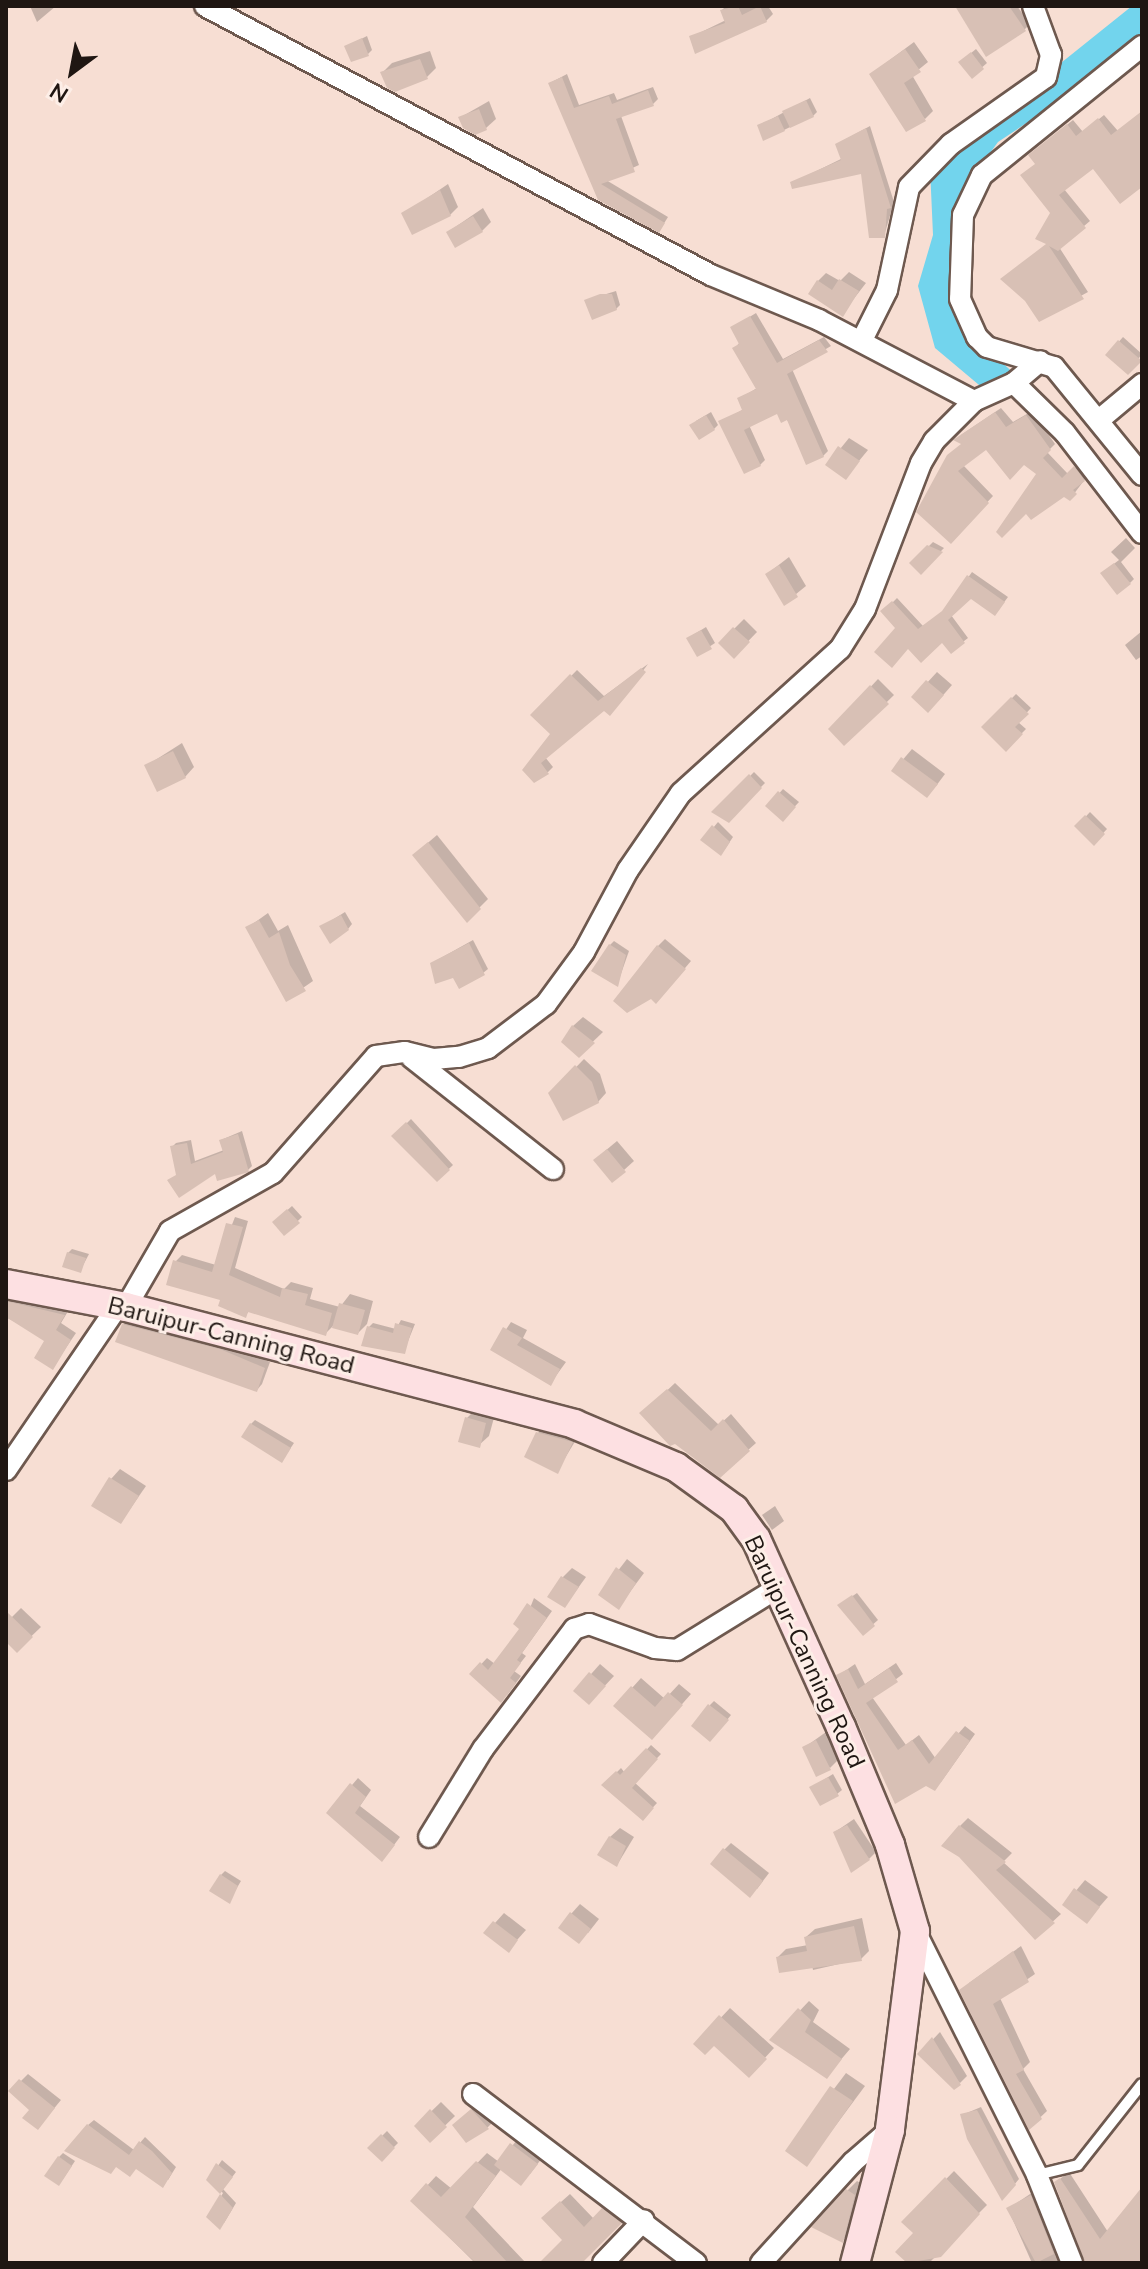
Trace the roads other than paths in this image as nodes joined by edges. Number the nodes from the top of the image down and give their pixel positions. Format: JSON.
{"nodes":[{"id":1,"x":205,"y":6,"type":"edge"},
{"id":2,"x":1033,"y":6,"type":"edge"},
{"id":3,"x":1142,"y":46,"type":"edge"},
{"id":4,"x":862,"y":340,"type":"junction"},
{"id":5,"x":1040,"y":361,"type":"junction"},
{"id":6,"x":1014,"y":383,"type":"junction"},
{"id":7,"x":1142,"y":384,"type":"edge"},
{"id":8,"x":974,"y":401,"type":"junction"},
{"id":9,"x":1099,"y":420,"type":"junction"},
{"id":10,"x":1142,"y":475,"type":"edge"},
{"id":11,"x":1142,"y":533,"type":"edge"},
{"id":12,"x":405,"y":1052,"type":"junction"},
{"id":13,"x":553,"y":1169,"type":"dead end"},
{"id":14,"x":6,"y":1284,"type":"edge"},
{"id":15,"x":122,"y":1306,"type":"junction"},
{"id":16,"x":6,"y":1470,"type":"edge"},
{"id":17,"x":779,"y":1587,"type":"junction"},
{"id":18,"x":429,"y":1837,"type":"dead end"},
{"id":19,"x":915,"y":1931,"type":"junction"},
{"id":20,"x":1142,"y":2084,"type":"edge"},
{"id":21,"x":473,"y":2094,"type":"dead end"},
{"id":22,"x":890,"y":2130,"type":"junction"},
{"id":23,"x":1037,"y":2175,"type":"junction"},
{"id":24,"x":644,"y":2220,"type":"junction"},
{"id":25,"x":603,"y":2263,"type":"edge"},
{"id":26,"x":696,"y":2263,"type":"edge"},
{"id":27,"x":761,"y":2263,"type":"edge"},
{"id":28,"x":855,"y":2263,"type":"edge"},
{"id":29,"x":1072,"y":2263,"type":"edge"}],
"edges":[{"from":1,"to":4,"type":"street"},
{"from":2,"to":4,"type":"street"},
{"from":3,"to":5,"type":"street"},
{"from":4,"to":8,"type":"street"},
{"from":5,"to":6,"type":"street"},
{"from":5,"to":9,"type":"street"},
{"from":6,"to":8,"type":"street"},
{"from":6,"to":11,"type":"street"},
{"from":7,"to":9,"type":"street"},
{"from":8,"to":12,"type":"street"},
{"from":9,"to":10,"type":"street"},
{"from":12,"to":13,"type":"street"},
{"from":12,"to":15,"type":"street"},
{"from":14,"to":15,"type":"main road","name":"Baruipur-Canning Road"},
{"from":15,"to":16,"type":"street"},
{"from":15,"to":17,"type":"main road","name":"Baruipur-Canning Road"},
{"from":17,"to":18,"type":"street"},
{"from":17,"to":19,"type":"main road","name":"Baruipur-Canning Road"},
{"from":19,"to":22,"type":"main road","name":"Baruipur-Canning Road"},
{"from":19,"to":23,"type":"street"},
{"from":20,"to":23,"type":"lane"},
{"from":21,"to":24,"type":"street"},
{"from":22,"to":27,"type":"street"},
{"from":22,"to":28,"type":"main road","name":"Baruipur-Canning Road"},
{"from":23,"to":29,"type":"street"},
{"from":24,"to":25,"type":"street"},
{"from":24,"to":26,"type":"street"}]}
